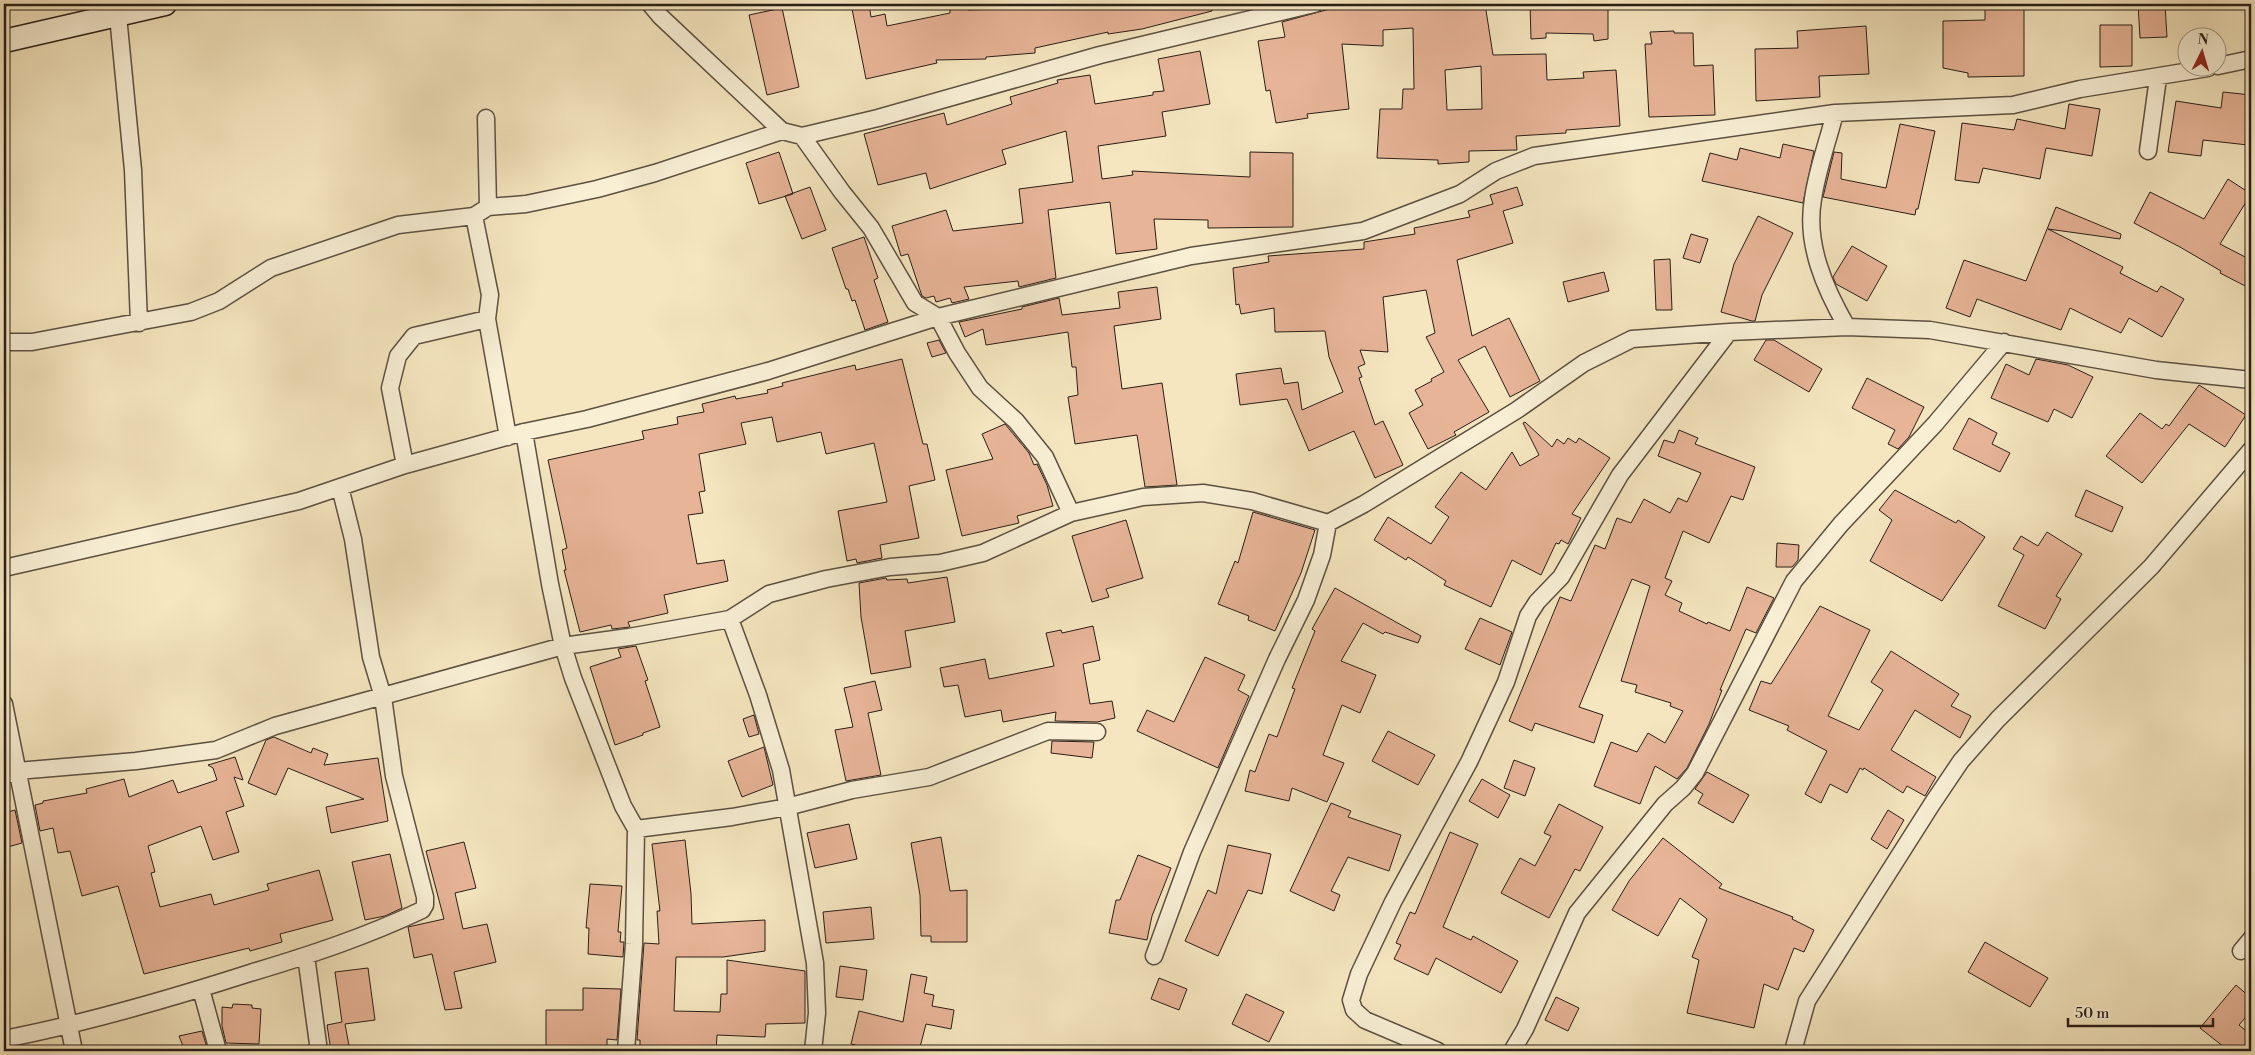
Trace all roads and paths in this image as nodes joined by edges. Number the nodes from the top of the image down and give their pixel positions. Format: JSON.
{"nodes":[{"id":1,"x":164,"y":4,"type":"edge"},
{"id":2,"x":650,"y":4,"type":"edge"},
{"id":3,"x":1314,"y":4,"type":"edge"},
{"id":4,"x":118,"y":16,"type":"junction"},
{"id":5,"x":4,"y":41,"type":"edge"},
{"id":6,"x":2251,"y":59,"type":"edge"},
{"id":7,"x":2228,"y":64,"type":"edge"},
{"id":8,"x":2178,"y":74,"type":"edge"},
{"id":9,"x":2158,"y":78,"type":"junction"},
{"id":10,"x":1835,"y":112,"type":"junction"},
{"id":11,"x":486,"y":118,"type":"dead end"},
{"id":12,"x":782,"y":131,"type":"junction"},
{"id":13,"x":802,"y":136,"type":"junction"},
{"id":14,"x":2148,"y":151,"type":"dead end"},
{"id":15,"x":481,"y":212,"type":"junction"},
{"id":16,"x":938,"y":316,"type":"junction"},
{"id":17,"x":487,"y":319,"type":"junction"},
{"id":18,"x":139,"y":323,"type":"junction"},
{"id":19,"x":1847,"y":327,"type":"junction"},
{"id":20,"x":1729,"y":332,"type":"junction"},
{"id":21,"x":4,"y":342,"type":"edge"},
{"id":22,"x":2004,"y":342,"type":"junction"},
{"id":23,"x":2251,"y":380,"type":"edge"},
{"id":24,"x":524,"y":432,"type":"junction"},
{"id":25,"x":508,"y":437,"type":"junction"},
{"id":26,"x":2251,"y":450,"type":"edge"},
{"id":27,"x":405,"y":465,"type":"junction"},
{"id":28,"x":340,"y":487,"type":"junction"},
{"id":29,"x":1071,"y":513,"type":"junction"},
{"id":30,"x":1328,"y":523,"type":"junction"},
{"id":31,"x":4,"y":568,"type":"edge"},
{"id":32,"x":730,"y":618,"type":"junction"},
{"id":33,"x":563,"y":646,"type":"junction"},
{"id":34,"x":383,"y":698,"type":"junction"},
{"id":35,"x":4,"y":704,"type":"edge"},
{"id":36,"x":1097,"y":732,"type":"dead end"},
{"id":37,"x":10,"y":774,"type":"edge"},
{"id":38,"x":786,"y":807,"type":"junction"},
{"id":39,"x":636,"y":829,"type":"junction"},
{"id":40,"x":306,"y":956,"type":"junction"},
{"id":41,"x":1154,"y":956,"type":"dead end"},
{"id":42,"x":201,"y":989,"type":"junction"},
{"id":43,"x":68,"y":1026,"type":"junction"},
{"id":44,"x":4,"y":1039,"type":"edge"},
{"id":45,"x":74,"y":1051,"type":"edge"},
{"id":46,"x":218,"y":1051,"type":"edge"},
{"id":47,"x":319,"y":1051,"type":"edge"},
{"id":48,"x":626,"y":1051,"type":"edge"},
{"id":49,"x":813,"y":1051,"type":"edge"},
{"id":50,"x":1438,"y":1051,"type":"edge"},
{"id":51,"x":1512,"y":1051,"type":"edge"},
{"id":52,"x":1793,"y":1051,"type":"edge"}],
"edges":[{"from":1,"to":4,"type":"main road"},
{"from":2,"to":12,"type":"street"},
{"from":3,"to":13,"type":"street"},
{"from":4,"to":5,"type":"main road"},
{"from":4,"to":18,"type":"street"},
{"from":6,"to":7,"type":"street"},
{"from":8,"to":9,"type":"street"},
{"from":9,"to":10,"type":"street"},
{"from":9,"to":14,"type":"street"},
{"from":10,"to":16,"type":"street"},
{"from":10,"to":19,"type":"street"},
{"from":11,"to":15,"type":"street"},
{"from":12,"to":13,"type":"street"},
{"from":12,"to":15,"type":"street"},
{"from":13,"to":16,"type":"street"},
{"from":15,"to":17,"type":"street"},
{"from":15,"to":18,"type":"street"},
{"from":16,"to":24,"type":"street"},
{"from":16,"to":29,"type":"street"},
{"from":17,"to":25,"type":"street"},
{"from":17,"to":27,"type":"street"},
{"from":18,"to":21,"type":"street"},
{"from":19,"to":20,"type":"street"},
{"from":19,"to":22,"type":"street"},
{"from":20,"to":30,"type":"street"},
{"from":20,"to":50,"type":"street"},
{"from":22,"to":23,"type":"street"},
{"from":22,"to":51,"type":"street"},
{"from":24,"to":25,"type":"street"},
{"from":24,"to":33,"type":"street"},
{"from":25,"to":27,"type":"street"},
{"from":26,"to":52,"type":"street"},
{"from":27,"to":28,"type":"street"},
{"from":28,"to":31,"type":"street"},
{"from":28,"to":34,"type":"street"},
{"from":29,"to":30,"type":"street"},
{"from":29,"to":32,"type":"street"},
{"from":30,"to":41,"type":"street"},
{"from":32,"to":33,"type":"street"},
{"from":32,"to":38,"type":"street"},
{"from":33,"to":34,"type":"street"},
{"from":33,"to":39,"type":"street"},
{"from":34,"to":37,"type":"street"},
{"from":34,"to":40,"type":"street"},
{"from":35,"to":37,"type":"street"},
{"from":36,"to":38,"type":"street"},
{"from":37,"to":43,"type":"street"},
{"from":38,"to":39,"type":"street"},
{"from":38,"to":49,"type":"street"},
{"from":39,"to":48,"type":"street"},
{"from":40,"to":42,"type":"street"},
{"from":40,"to":47,"type":"street"},
{"from":42,"to":43,"type":"street"},
{"from":42,"to":46,"type":"street"},
{"from":43,"to":44,"type":"street"},
{"from":43,"to":45,"type":"street"}]}
